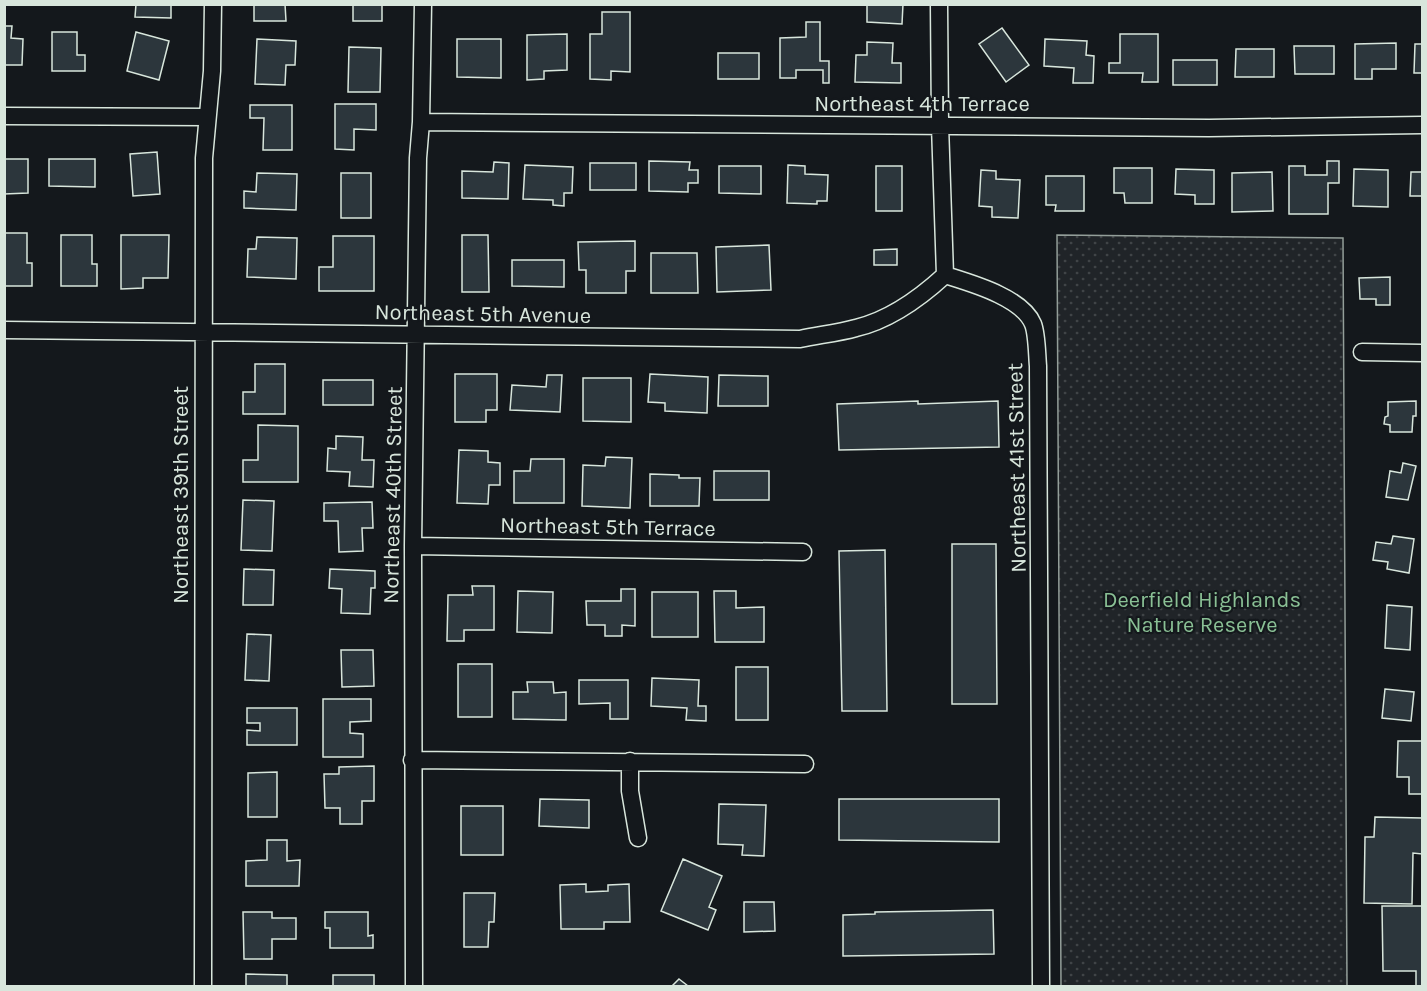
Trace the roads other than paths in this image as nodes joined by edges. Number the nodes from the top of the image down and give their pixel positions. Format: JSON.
{"nodes":[{"id":1,"x":213,"y":4,"type":"edge"},
{"id":2,"x":423,"y":4,"type":"edge"},
{"id":3,"x":939,"y":4,"type":"edge"},
{"id":4,"x":4,"y":116,"type":"edge"},
{"id":5,"x":207,"y":117,"type":"junction"},
{"id":6,"x":422,"y":122,"type":"junction"},
{"id":7,"x":1422,"y":124,"type":"edge"},
{"id":8,"x":940,"y":125,"type":"junction"},
{"id":9,"x":945,"y":275,"type":"junction"},
{"id":10,"x":4,"y":330,"type":"edge"},
{"id":11,"x":203,"y":332,"type":"junction"},
{"id":12,"x":416,"y":334,"type":"junction"},
{"id":13,"x":1362,"y":352,"type":"dead end"},
{"id":14,"x":1422,"y":353,"type":"edge"},
{"id":15,"x":413,"y":546,"type":"junction"},
{"id":16,"x":803,"y":552,"type":"dead end"},
{"id":17,"x":412,"y":760,"type":"junction"},
{"id":18,"x":630,"y":761,"type":"junction"},
{"id":19,"x":805,"y":764,"type":"dead end"},
{"id":20,"x":638,"y":838,"type":"dead end"},
{"id":21,"x":203,"y":987,"type":"edge"},
{"id":22,"x":414,"y":987,"type":"edge"},
{"id":23,"x":1041,"y":987,"type":"edge"}],
"edges":[{"from":1,"to":5,"type":"street","name":"Northeast 39th Street"},
{"from":2,"to":6,"type":"street","name":"Northeast 40th Street"},
{"from":3,"to":8,"type":"street"},
{"from":4,"to":5,"type":"street"},
{"from":5,"to":11,"type":"street","name":"Northeast 39th Street"},
{"from":6,"to":8,"type":"street","name":"Northeast 4th Terrace"},
{"from":6,"to":12,"type":"street","name":"Northeast 40th Street"},
{"from":7,"to":8,"type":"street","name":"Northeast 4th Terrace"},
{"from":8,"to":9,"type":"street"},
{"from":9,"to":12,"type":"street","name":"Northeast 5th Avenue"},
{"from":9,"to":23,"type":"street","name":"Northeast 41st Street"},
{"from":10,"to":11,"type":"street","name":"Northeast 5th Avenue"},
{"from":11,"to":12,"type":"street","name":"Northeast 5th Avenue"},
{"from":11,"to":21,"type":"street","name":"Northeast 39th Street"},
{"from":12,"to":15,"type":"street","name":"Northeast 40th Street"},
{"from":13,"to":14,"type":"street"},
{"from":15,"to":16,"type":"street","name":"Northeast 5th Terrace"},
{"from":15,"to":17,"type":"street","name":"Northeast 40th Street"},
{"from":17,"to":18,"type":"street"},
{"from":17,"to":22,"type":"street","name":"Northeast 40th Street"},
{"from":18,"to":19,"type":"street"},
{"from":18,"to":20,"type":"street"}]}
